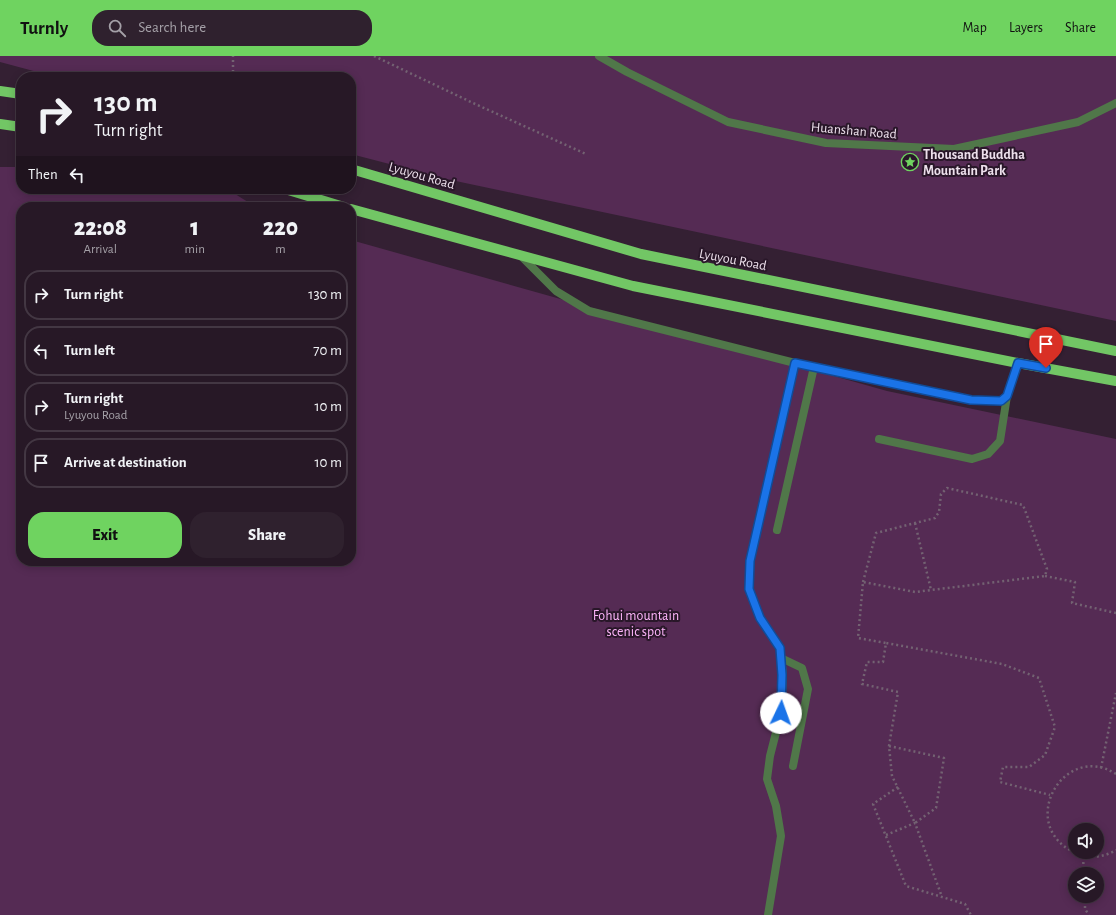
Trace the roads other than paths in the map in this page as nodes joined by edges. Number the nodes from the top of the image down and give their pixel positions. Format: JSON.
{"nodes":[{"id":1,"x":599,"y":56,"type":"edge"},
{"id":2,"x":0,"y":91,"type":"edge"},
{"id":3,"x":16,"y":93,"type":"edge"},
{"id":4,"x":1116,"y":103,"type":"edge"},
{"id":5,"x":0,"y":124,"type":"edge"},
{"id":6,"x":16,"y":126,"type":"edge"},
{"id":7,"x":356,"y":170,"type":"edge"},
{"id":8,"x":301,"y":194,"type":"edge"},
{"id":9,"x":328,"y":202,"type":"edge"},
{"id":10,"x":356,"y":210,"type":"edge"},
{"id":11,"x":521,"y":256,"type":"junction"},
{"id":12,"x":1116,"y":351,"type":"edge"},
{"id":13,"x":795,"y":363,"type":"junction"},
{"id":14,"x":1018,"y":363,"type":"junction"},
{"id":15,"x":814,"y":367,"type":"junction"},
{"id":16,"x":1116,"y":381,"type":"edge"},
{"id":17,"x":1007,"y":396,"type":"junction"},
{"id":18,"x":879,"y":439,"type":"dead end"},
{"id":19,"x":777,"y":530,"type":"dead end"},
{"id":20,"x":781,"y":658,"type":"junction"},
{"id":21,"x":793,"y":766,"type":"dead end"},
{"id":22,"x":768,"y":915,"type":"edge"}],
"edges":[{"from":1,"to":4,"type":"lane","name":"Huanshan Road"},
{"from":2,"to":3,"type":"main road"},
{"from":5,"to":6,"type":"main road"},
{"from":7,"to":12,"type":"main road","name":"Lyuyou Road"},
{"from":8,"to":9,"type":"main road"},
{"from":10,"to":11,"type":"main road"},
{"from":11,"to":13,"type":"lane"},
{"from":11,"to":14,"type":"main road"},
{"from":13,"to":15,"type":"lane"},
{"from":13,"to":20,"type":"lane"},
{"from":14,"to":16,"type":"main road"},
{"from":14,"to":17,"type":"lane"},
{"from":15,"to":17,"type":"lane"},
{"from":15,"to":19,"type":"lane"},
{"from":17,"to":18,"type":"lane"},
{"from":20,"to":21,"type":"lane"},
{"from":20,"to":22,"type":"lane"}]}
